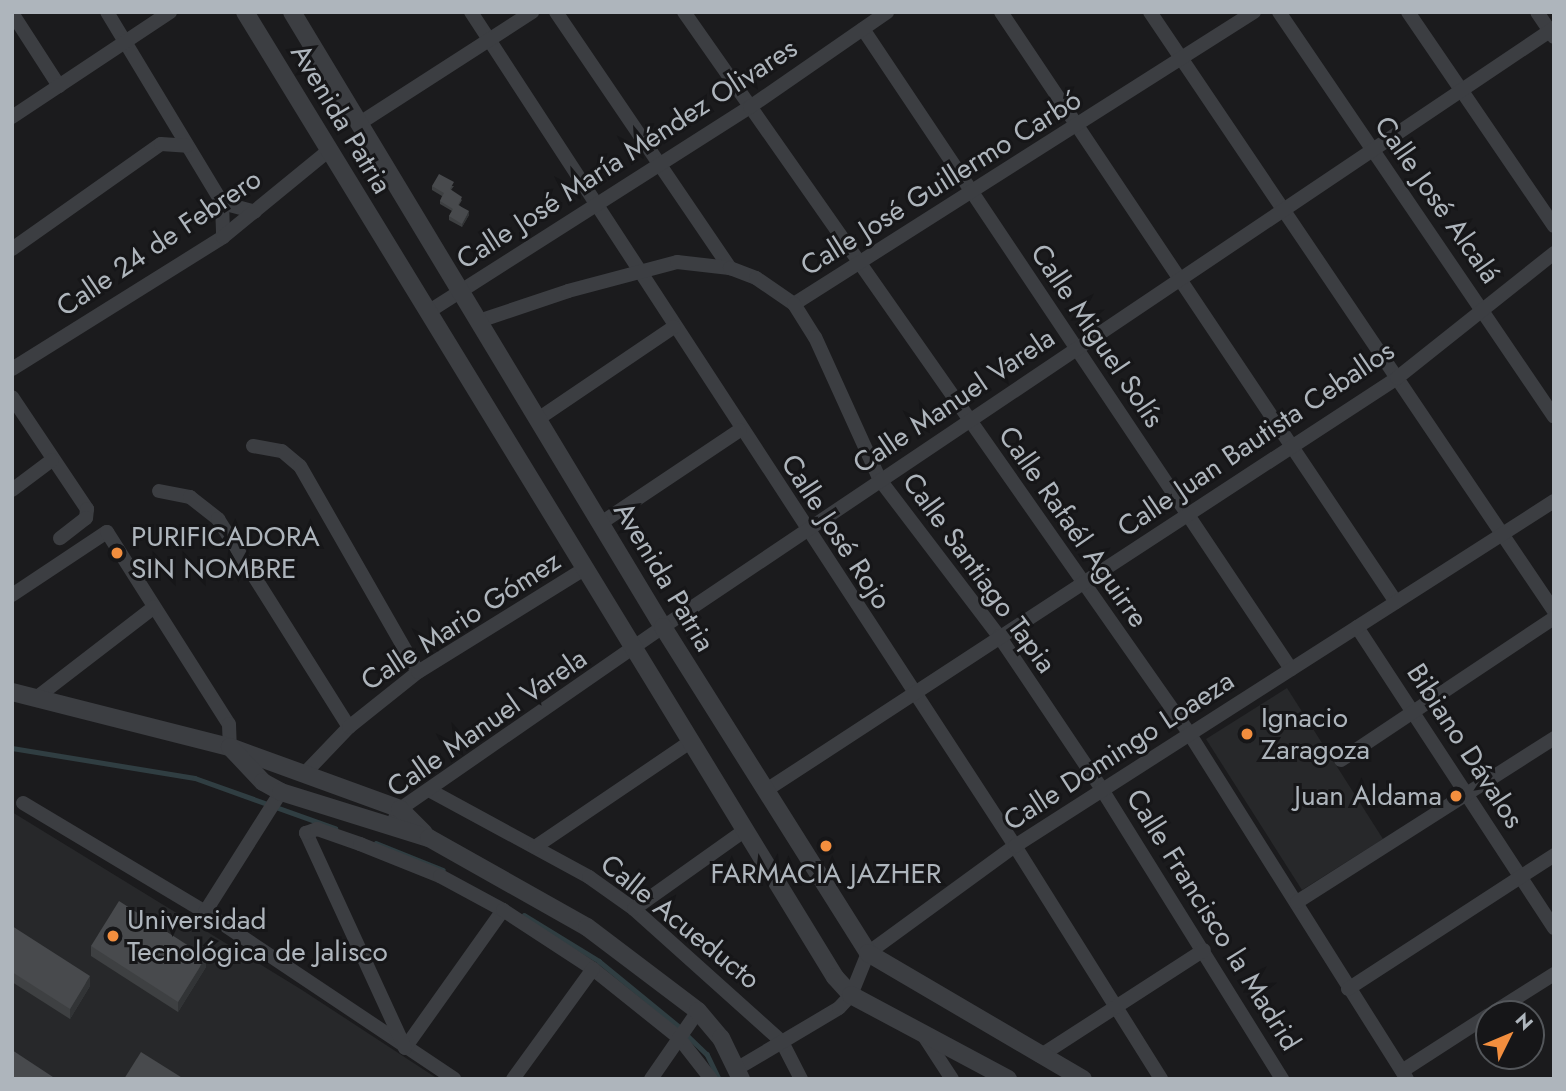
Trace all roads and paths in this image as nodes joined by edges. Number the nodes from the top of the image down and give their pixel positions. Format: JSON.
{"nodes":[{"id":1,"x":107,"y":12,"type":"edge"},
{"id":2,"x":170,"y":12,"type":"edge"},
{"id":3,"x":245,"y":12,"type":"edge"},
{"id":4,"x":292,"y":12,"type":"edge"},
{"id":5,"x":471,"y":12,"type":"edge"},
{"id":6,"x":532,"y":12,"type":"edge"},
{"id":7,"x":556,"y":12,"type":"edge"},
{"id":8,"x":684,"y":12,"type":"edge"},
{"id":9,"x":887,"y":12,"type":"edge"},
{"id":10,"x":1001,"y":12,"type":"edge"},
{"id":11,"x":1150,"y":12,"type":"edge"},
{"id":12,"x":1254,"y":12,"type":"edge"},
{"id":13,"x":1279,"y":12,"type":"edge"},
{"id":14,"x":1408,"y":12,"type":"edge"},
{"id":15,"x":1537,"y":12,"type":"edge"},
{"id":16,"x":12,"y":13,"type":"edge"},
{"id":17,"x":863,"y":29,"type":"junction"},
{"id":18,"x":1552,"y":32,"type":"edge"},
{"id":19,"x":489,"y":41,"type":"junction"},
{"id":20,"x":125,"y":42,"type":"junction"},
{"id":21,"x":1182,"y":59,"type":"junction"},
{"id":22,"x":59,"y":86,"type":"junction"},
{"id":23,"x":1460,"y":89,"type":"junction"},
{"id":24,"x":750,"y":107,"type":"junction"},
{"id":25,"x":12,"y":117,"type":"edge"},
{"id":26,"x":169,"y":120,"type":"junction"},
{"id":27,"x":360,"y":124,"type":"junction"},
{"id":28,"x":1077,"y":127,"type":"junction"},
{"id":29,"x":161,"y":144,"type":"junction"},
{"id":30,"x":187,"y":146,"type":"junction"},
{"id":31,"x":1371,"y":148,"type":"junction"},
{"id":32,"x":328,"y":151,"type":"junction"},
{"id":33,"x":659,"y":164,"type":"junction"},
{"id":34,"x":972,"y":192,"type":"junction"},
{"id":35,"x":222,"y":203,"type":"junction"},
{"id":36,"x":596,"y":205,"type":"junction"},
{"id":37,"x":1282,"y":209,"type":"junction"},
{"id":38,"x":255,"y":212,"type":"junction"},
{"id":39,"x":1554,"y":226,"type":"edge"},
{"id":40,"x":223,"y":237,"type":"junction"},
{"id":41,"x":12,"y":248,"type":"edge"},
{"id":42,"x":1554,"y":253,"type":"edge"},
{"id":43,"x":859,"y":263,"type":"junction"},
{"id":44,"x":730,"y":268,"type":"junction"},
{"id":45,"x":638,"y":272,"type":"junction"},
{"id":46,"x":1180,"y":280,"type":"junction"},
{"id":47,"x":461,"y":291,"type":"junction"},
{"id":48,"x":794,"y":304,"type":"junction"},
{"id":49,"x":1483,"y":311,"type":"junction"},
{"id":50,"x":428,"y":312,"type":"junction"},
{"id":51,"x":479,"y":321,"type":"junction"},
{"id":52,"x":674,"y":327,"type":"junction"},
{"id":53,"x":1076,"y":349,"type":"junction"},
{"id":54,"x":12,"y":369,"type":"edge"},
{"id":55,"x":1396,"y":378,"type":"junction"},
{"id":56,"x":12,"y":397,"type":"edge"},
{"id":57,"x":1554,"y":416,"type":"edge"},
{"id":58,"x":538,"y":419,"type":"junction"},
{"id":59,"x":968,"y":421,"type":"junction"},
{"id":60,"x":740,"y":430,"type":"junction"},
{"id":61,"x":253,"y":446,"type":"dead end"},
{"id":62,"x":1292,"y":448,"type":"junction"},
{"id":63,"x":52,"y":460,"type":"junction"},
{"id":64,"x":880,"y":480,"type":"junction"},
{"id":65,"x":12,"y":490,"type":"edge"},
{"id":66,"x":159,"y":491,"type":"dead end"},
{"id":67,"x":1554,"y":501,"type":"edge"},
{"id":68,"x":1189,"y":514,"type":"junction"},
{"id":69,"x":601,"y":523,"type":"junction"},
{"id":70,"x":805,"y":531,"type":"junction"},
{"id":71,"x":1502,"y":534,"type":"junction"},
{"id":72,"x":60,"y":538,"type":"dead end"},
{"id":73,"x":584,"y":569,"type":"junction"},
{"id":74,"x":1082,"y":584,"type":"junction"},
{"id":75,"x":12,"y":595,"type":"edge"},
{"id":76,"x":1396,"y":602,"type":"junction"},
{"id":77,"x":153,"y":607,"type":"junction"},
{"id":78,"x":1554,"y":611,"type":"edge"},
{"id":79,"x":1554,"y":618,"type":"edge"},
{"id":80,"x":663,"y":627,"type":"junction"},
{"id":81,"x":1357,"y":627,"type":"junction"},
{"id":82,"x":999,"y":636,"type":"junction"},
{"id":83,"x":633,"y":650,"type":"junction"},
{"id":84,"x":1291,"y":670,"type":"junction"},
{"id":85,"x":418,"y":672,"type":"junction"},
{"id":86,"x":12,"y":692,"type":"edge"},
{"id":87,"x":914,"y":694,"type":"junction"},
{"id":88,"x":36,"y":698,"type":"junction"},
{"id":89,"x":1413,"y":712,"type":"junction"},
{"id":90,"x":349,"y":727,"type":"junction"},
{"id":91,"x":1189,"y":733,"type":"junction"},
{"id":92,"x":1554,"y":738,"type":"edge"},
{"id":93,"x":690,"y":743,"type":"junction"},
{"id":94,"x":230,"y":747,"type":"junction"},
{"id":95,"x":1341,"y":760,"type":"dead end"},
{"id":96,"x":305,"y":773,"type":"junction"},
{"id":97,"x":1101,"y":788,"type":"junction"},
{"id":98,"x":429,"y":790,"type":"junction"},
{"id":99,"x":765,"y":791,"type":"junction"},
{"id":100,"x":1467,"y":794,"type":"junction"},
{"id":101,"x":279,"y":796,"type":"junction"},
{"id":102,"x":23,"y":803,"type":"dead end"},
{"id":103,"x":395,"y":817,"type":"junction"},
{"id":104,"x":745,"y":830,"type":"junction"},
{"id":105,"x":1015,"y":846,"type":"junction"},
{"id":106,"x":535,"y":847,"type":"junction"},
{"id":107,"x":1554,"y":855,"type":"edge"},
{"id":108,"x":1521,"y":877,"type":"junction"},
{"id":109,"x":1297,"y":902,"type":"junction"},
{"id":110,"x":634,"y":909,"type":"junction"},
{"id":111,"x":503,"y":910,"type":"junction"},
{"id":112,"x":205,"y":912,"type":"junction"},
{"id":113,"x":1554,"y":928,"type":"edge"},
{"id":114,"x":1204,"y":950,"type":"junction"},
{"id":115,"x":868,"y":953,"type":"junction"},
{"id":116,"x":593,"y":969,"type":"junction"},
{"id":117,"x":1554,"y":974,"type":"edge"},
{"id":118,"x":1348,"y":989,"type":"junction"},
{"id":119,"x":851,"y":995,"type":"junction"},
{"id":120,"x":1513,"y":1000,"type":"edge"},
{"id":121,"x":1115,"y":1007,"type":"junction"},
{"id":122,"x":1475,"y":1025,"type":"edge"},
{"id":123,"x":688,"y":1026,"type":"junction"},
{"id":124,"x":921,"y":1032,"type":"junction"},
{"id":125,"x":782,"y":1041,"type":"junction"},
{"id":126,"x":405,"y":1048,"type":"junction"},
{"id":127,"x":1040,"y":1056,"type":"junction"},
{"id":128,"x":739,"y":1073,"type":"edge"},
{"id":129,"x":1404,"y":1075,"type":"edge"},
{"id":130,"x":454,"y":1079,"type":"edge"},
{"id":131,"x":513,"y":1079,"type":"edge"},
{"id":132,"x":650,"y":1079,"type":"edge"},
{"id":133,"x":711,"y":1079,"type":"edge"},
{"id":134,"x":801,"y":1079,"type":"edge"},
{"id":135,"x":952,"y":1079,"type":"edge"},
{"id":136,"x":1008,"y":1079,"type":"edge"},
{"id":137,"x":1083,"y":1079,"type":"edge"},
{"id":138,"x":1161,"y":1079,"type":"edge"},
{"id":139,"x":1282,"y":1079,"type":"edge"}],
"edges":[{"from":1,"to":20,"type":"street"},
{"from":2,"to":20,"type":"street"},
{"from":3,"to":32,"type":"street","name":"Avenida Patria"},
{"from":4,"to":27,"type":"street","name":"Avenida Patria"},
{"from":5,"to":19,"type":"street","name":"Calle José Rojo"},
{"from":6,"to":19,"type":"street"},
{"from":7,"to":33,"type":"street"},
{"from":8,"to":24,"type":"street","name":"Calle Rafaél Aguirre"},
{"from":9,"to":17,"type":"street","name":"Calle José María Méndez Olivares"},
{"from":10,"to":28,"type":"street"},
{"from":11,"to":21,"type":"street"},
{"from":12,"to":21,"type":"street","name":"Calle José Guillermo Carbó"},
{"from":13,"to":31,"type":"street","name":"Calle José Alcalá"},
{"from":14,"to":23,"type":"street"},
{"from":15,"to":18,"type":"street"},
{"from":16,"to":22,"type":"street"},
{"from":17,"to":24,"type":"street","name":"Calle José María Méndez Olivares"},
{"from":17,"to":34,"type":"street","name":"Calle Miguel Solís"},
{"from":18,"to":23,"type":"street","name":"Calle Manuel Varela"},
{"from":19,"to":27,"type":"street"},
{"from":19,"to":36,"type":"street","name":"Calle José Rojo"},
{"from":20,"to":22,"type":"street"},
{"from":20,"to":26,"type":"street"},
{"from":21,"to":28,"type":"street","name":"Calle José Guillermo Carbó"},
{"from":21,"to":37,"type":"street"},
{"from":22,"to":25,"type":"street"},
{"from":23,"to":31,"type":"street","name":"Calle Manuel Varela"},
{"from":23,"to":39,"type":"street"},
{"from":24,"to":33,"type":"street","name":"Calle José María Méndez Olivares"},
{"from":24,"to":43,"type":"street","name":"Calle Rafaél Aguirre"},
{"from":26,"to":29,"type":"street"},
{"from":26,"to":30,"type":"street"},
{"from":27,"to":47,"type":"street","name":"Avenida Patria"},
{"from":28,"to":34,"type":"street","name":"Calle José Guillermo Carbó"},
{"from":28,"to":46,"type":"street"},
{"from":29,"to":30,"type":"street"},
{"from":29,"to":41,"type":"street"},
{"from":30,"to":35,"type":"street"},
{"from":31,"to":37,"type":"street","name":"Calle Manuel Varela"},
{"from":31,"to":49,"type":"street","name":"Calle José Alcalá"},
{"from":32,"to":38,"type":"street","name":"Calle 24 de Febrero"},
{"from":32,"to":50,"type":"street","name":"Avenida Patria"},
{"from":33,"to":36,"type":"street","name":"Calle José María Méndez Olivares"},
{"from":33,"to":44,"type":"street"},
{"from":34,"to":43,"type":"street","name":"Calle José Guillermo Carbó"},
{"from":34,"to":53,"type":"street","name":"Calle Miguel Solís"},
{"from":35,"to":38,"type":"street"},
{"from":35,"to":40,"type":"street"},
{"from":36,"to":45,"type":"street","name":"Calle José Rojo"},
{"from":36,"to":47,"type":"street","name":"Calle José María Méndez Olivares"},
{"from":37,"to":46,"type":"street","name":"Calle Manuel Varela"},
{"from":37,"to":55,"type":"street"},
{"from":38,"to":40,"type":"street","name":"Calle 24 de Febrero"},
{"from":40,"to":54,"type":"street","name":"Calle 24 de Febrero"},
{"from":42,"to":49,"type":"street","name":"Calle Juan Bautista Ceballos"},
{"from":43,"to":48,"type":"street","name":"Calle José Guillermo Carbó"},
{"from":43,"to":59,"type":"street","name":"Calle Rafaél Aguirre"},
{"from":44,"to":45,"type":"street","name":"Calle José Guillermo Carbó"},
{"from":44,"to":48,"type":"street","name":"Calle José Guillermo Carbó"},
{"from":45,"to":51,"type":"street","name":"Calle José Guillermo Carbó"},
{"from":45,"to":52,"type":"street","name":"Calle José Rojo"},
{"from":46,"to":53,"type":"street","name":"Calle Manuel Varela"},
{"from":46,"to":62,"type":"street"},
{"from":47,"to":50,"type":"street","name":"Calle José María Méndez Olivares"},
{"from":47,"to":51,"type":"street","name":"Avenida Patria"},
{"from":48,"to":64,"type":"street","name":"Calle Santiago Tapia"},
{"from":49,"to":55,"type":"street","name":"Calle Juan Bautista Ceballos"},
{"from":49,"to":57,"type":"street","name":"Calle José Alcalá"},
{"from":50,"to":73,"type":"street","name":"Avenida Patria"},
{"from":51,"to":58,"type":"street","name":"Avenida Patria"},
{"from":52,"to":58,"type":"street"},
{"from":52,"to":60,"type":"street","name":"Calle José Rojo"},
{"from":53,"to":59,"type":"street","name":"Calle Manuel Varela"},
{"from":53,"to":68,"type":"street","name":"Calle Miguel Solís"},
{"from":55,"to":62,"type":"street","name":"Calle Juan Bautista Ceballos"},
{"from":55,"to":71,"type":"street"},
{"from":56,"to":63,"type":"street"},
{"from":58,"to":69,"type":"street","name":"Avenida Patria"},
{"from":59,"to":64,"type":"street","name":"Calle Manuel Varela"},
{"from":59,"to":74,"type":"street","name":"Calle Rafaél Aguirre"},
{"from":60,"to":69,"type":"street"},
{"from":60,"to":70,"type":"street","name":"Calle José Rojo"},
{"from":61,"to":85,"type":"street"},
{"from":62,"to":68,"type":"street","name":"Calle Juan Bautista Ceballos"},
{"from":62,"to":76,"type":"street"},
{"from":63,"to":65,"type":"street"},
{"from":63,"to":72,"type":"street"},
{"from":64,"to":70,"type":"street","name":"Calle Manuel Varela"},
{"from":64,"to":82,"type":"street","name":"Calle Santiago Tapia"},
{"from":66,"to":90,"type":"street"},
{"from":67,"to":71,"type":"street","name":"Calle Domingo Loaeza"},
{"from":68,"to":74,"type":"street","name":"Calle Juan Bautista Ceballos"},
{"from":68,"to":84,"type":"street","name":"Calle Miguel Solís"},
{"from":69,"to":80,"type":"street","name":"Avenida Patria"},
{"from":70,"to":80,"type":"street","name":"Calle Manuel Varela"},
{"from":70,"to":87,"type":"street","name":"Calle José Rojo"},
{"from":71,"to":76,"type":"street","name":"Calle Domingo Loaeza"},
{"from":71,"to":78,"type":"street"},
{"from":73,"to":83,"type":"street","name":"Avenida Patria"},
{"from":73,"to":85,"type":"street","name":"Calle Mario Gómez"},
{"from":74,"to":82,"type":"street","name":"Calle Juan Bautista Ceballos"},
{"from":74,"to":91,"type":"street","name":"Calle Rafaél Aguirre"},
{"from":75,"to":77,"type":"street"},
{"from":76,"to":81,"type":"street","name":"Calle Domingo Loaeza"},
{"from":77,"to":88,"type":"street"},
{"from":77,"to":94,"type":"street"},
{"from":79,"to":89,"type":"street"},
{"from":80,"to":83,"type":"street","name":"Calle Manuel Varela"},
{"from":80,"to":99,"type":"street","name":"Avenida Patria"},
{"from":81,"to":84,"type":"street","name":"Calle Domingo Loaeza"},
{"from":81,"to":89,"type":"street","name":"Bibiano Dávalos"},
{"from":82,"to":87,"type":"street","name":"Calle Juan Bautista Ceballos"},
{"from":82,"to":97,"type":"street","name":"Calle Santiago Tapia"},
{"from":83,"to":93,"type":"street","name":"Avenida Patria"},
{"from":83,"to":98,"type":"street","name":"Calle Manuel Varela"},
{"from":84,"to":91,"type":"street","name":"Calle Domingo Loaeza"},
{"from":85,"to":90,"type":"street","name":"Calle Mario Gómez"},
{"from":86,"to":88,"type":"street"},
{"from":87,"to":99,"type":"street","name":"Calle Juan Bautista Ceballos"},
{"from":87,"to":105,"type":"street","name":"Calle José Rojo"},
{"from":88,"to":94,"type":"street"},
{"from":89,"to":95,"type":"street"},
{"from":89,"to":100,"type":"street","name":"Bibiano Dávalos"},
{"from":90,"to":96,"type":"street","name":"Calle Mario Gómez"},
{"from":91,"to":97,"type":"street","name":"Calle Domingo Loaeza"},
{"from":91,"to":109,"type":"street","name":"Calle Rafaél Aguirre"},
{"from":92,"to":100,"type":"street"},
{"from":93,"to":104,"type":"street","name":"Avenida Patria"},
{"from":93,"to":106,"type":"street"},
{"from":94,"to":96,"type":"street"},
{"from":94,"to":101,"type":"street"},
{"from":96,"to":103,"type":"street"},
{"from":97,"to":105,"type":"street","name":"Calle Domingo Loaeza"},
{"from":97,"to":114,"type":"street","name":"Calle Francisco la Madrid"},
{"from":98,"to":103,"type":"street","name":"Calle Manuel Varela"},
{"from":98,"to":106,"type":"street","name":"Calle Acueducto"},
{"from":99,"to":115,"type":"street","name":"Avenida Patria"},
{"from":100,"to":108,"type":"street","name":"Bibiano Dávalos"},
{"from":100,"to":109,"type":"street"},
{"from":101,"to":103,"type":"street"},
{"from":101,"to":112,"type":"street"},
{"from":102,"to":112,"type":"street"},
{"from":103,"to":123,"type":"street"},
{"from":104,"to":110,"type":"street"},
{"from":104,"to":119,"type":"street","name":"Avenida Patria"},
{"from":105,"to":115,"type":"street","name":"Calle Domingo Loaeza"},
{"from":105,"to":121,"type":"street","name":"Calle José Rojo"},
{"from":106,"to":110,"type":"street","name":"Calle Acueducto"},
{"from":107,"to":108,"type":"street"},
{"from":108,"to":113,"type":"street","name":"Bibiano Dávalos"},
{"from":108,"to":118,"type":"street"},
{"from":109,"to":118,"type":"street","name":"Calle Rafaél Aguirre"},
{"from":110,"to":125,"type":"street","name":"Calle Acueducto"},
{"from":111,"to":116,"type":"street"},
{"from":111,"to":126,"type":"street"},
{"from":111,"to":126,"type":"street"},
{"from":112,"to":126,"type":"street"},
{"from":114,"to":121,"type":"street"},
{"from":114,"to":139,"type":"street","name":"Calle Francisco la Madrid"},
{"from":115,"to":119,"type":"street"},
{"from":115,"to":127,"type":"street","name":"Avenida Patria"},
{"from":116,"to":123,"type":"street"},
{"from":116,"to":131,"type":"street"},
{"from":117,"to":120,"type":"street"},
{"from":118,"to":129,"type":"street","name":"Calle Rafaél Aguirre"},
{"from":119,"to":124,"type":"street","name":"Avenida Patria"},
{"from":119,"to":125,"type":"street"},
{"from":121,"to":127,"type":"street"},
{"from":121,"to":138,"type":"street","name":"Calle José Rojo"},
{"from":122,"to":129,"type":"street"},
{"from":123,"to":128,"type":"street"},
{"from":123,"to":132,"type":"street"},
{"from":123,"to":133,"type":"street"},
{"from":124,"to":135,"type":"street"},
{"from":124,"to":136,"type":"street","name":"Avenida Patria"},
{"from":125,"to":128,"type":"street"},
{"from":125,"to":134,"type":"street","name":"Calle Acueducto"},
{"from":126,"to":130,"type":"street"},
{"from":127,"to":137,"type":"street","name":"Avenida Patria"}]}
